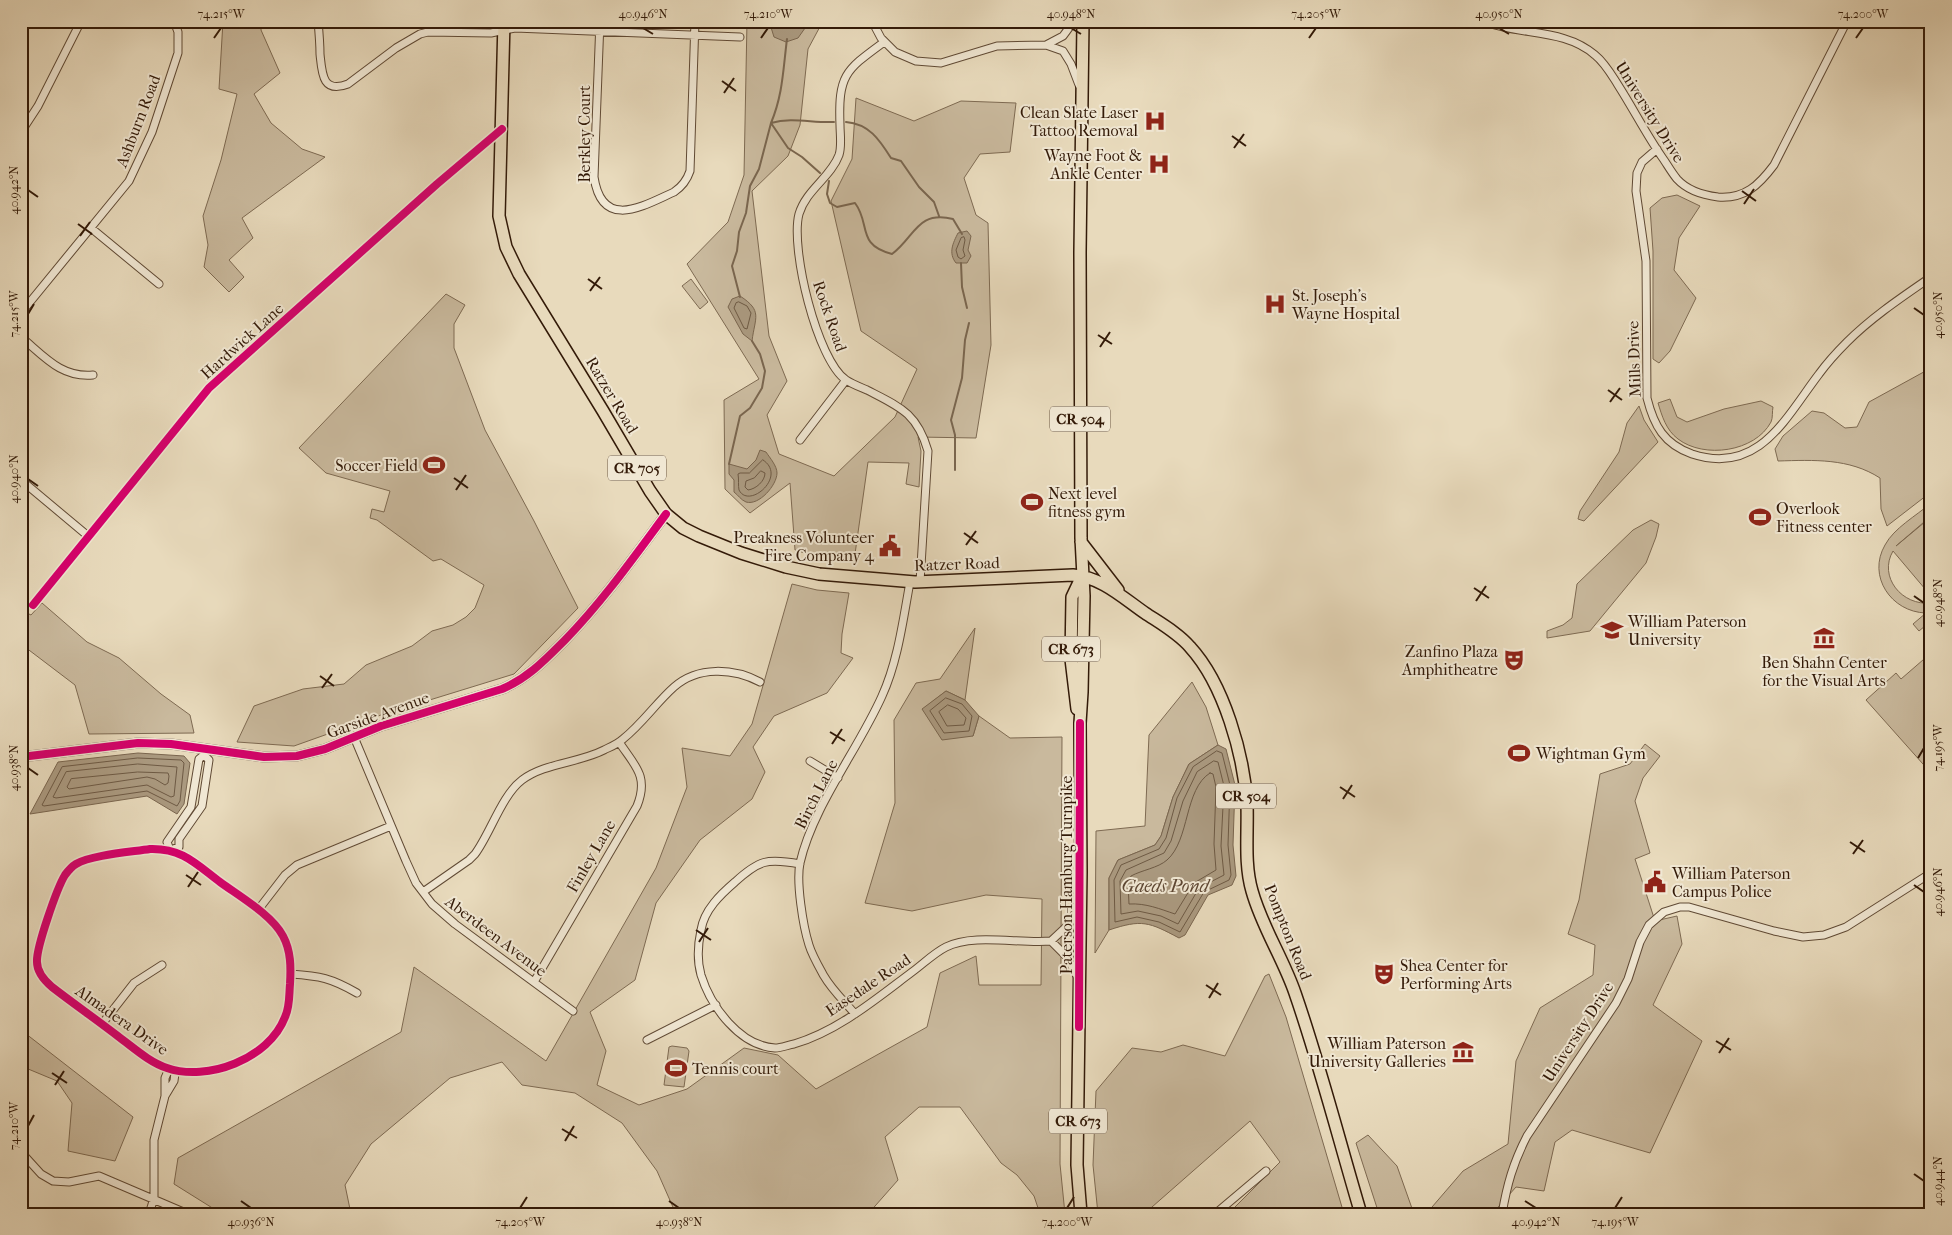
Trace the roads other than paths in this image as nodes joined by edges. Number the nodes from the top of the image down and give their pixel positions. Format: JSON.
{"nodes":[{"id":1,"x":81,"y":21,"type":"edge"},
{"id":2,"x":174,"y":21,"type":"edge"},
{"id":3,"x":318,"y":21,"type":"edge"},
{"id":4,"x":600,"y":21,"type":"edge"},
{"id":5,"x":695,"y":21,"type":"edge"},
{"id":6,"x":872,"y":21,"type":"edge"},
{"id":7,"x":1074,"y":21,"type":"edge"},
{"id":8,"x":1083,"y":21,"type":"edge"},
{"id":9,"x":1483,"y":21,"type":"edge"},
{"id":10,"x":1847,"y":21,"type":"edge"},
{"id":11,"x":504,"y":26,"type":"edge"},
{"id":12,"x":600,"y":31,"type":"junction"},
{"id":13,"x":695,"y":35,"type":"junction"},
{"id":14,"x":740,"y":37,"type":"dead end"},
{"id":15,"x":884,"y":42,"type":"junction"},
{"id":16,"x":1046,"y":45,"type":"junction"},
{"id":17,"x":1082,"y":92,"type":"junction"},
{"id":18,"x":502,"y":129,"type":"junction"},
{"id":19,"x":21,"y":132,"type":"edge"},
{"id":20,"x":1657,"y":149,"type":"junction"},
{"id":21,"x":91,"y":228,"type":"junction"},
{"id":22,"x":1931,"y":277,"type":"edge"},
{"id":23,"x":159,"y":284,"type":"dead end"},
{"id":24,"x":21,"y":313,"type":"edge"},
{"id":25,"x":21,"y":337,"type":"edge"},
{"id":26,"x":93,"y":375,"type":"dead end"},
{"id":27,"x":846,"y":380,"type":"junction"},
{"id":28,"x":800,"y":440,"type":"dead end"},
{"id":29,"x":21,"y":480,"type":"edge"},
{"id":30,"x":666,"y":514,"type":"junction"},
{"id":31,"x":88,"y":536,"type":"junction"},
{"id":32,"x":1081,"y":542,"type":"junction"},
{"id":33,"x":1082,"y":576,"type":"junction"},
{"id":34,"x":915,"y":582,"type":"junction"},
{"id":35,"x":1123,"y":597,"type":"junction"},
{"id":36,"x":33,"y":605,"type":"dead end"},
{"id":37,"x":760,"y":682,"type":"dead end"},
{"id":38,"x":354,"y":737,"type":"junction"},
{"id":39,"x":619,"y":742,"type":"junction"},
{"id":40,"x":205,"y":752,"type":"junction"},
{"id":41,"x":21,"y":757,"type":"edge"},
{"id":42,"x":810,"y":761,"type":"dead end"},
{"id":43,"x":838,"y":778,"type":"junction"},
{"id":44,"x":391,"y":826,"type":"junction"},
{"id":45,"x":170,"y":850,"type":"junction"},
{"id":46,"x":800,"y":864,"type":"junction"},
{"id":47,"x":1931,"y":873,"type":"edge"},
{"id":48,"x":423,"y":892,"type":"junction"},
{"id":49,"x":1080,"y":906,"type":"junction"},
{"id":50,"x":258,"y":910,"type":"junction"},
{"id":51,"x":1051,"y":941,"type":"junction"},
{"id":52,"x":162,"y":966,"type":"dead end"},
{"id":53,"x":291,"y":974,"type":"junction"},
{"id":54,"x":1080,"y":981,"type":"junction"},
{"id":55,"x":534,"y":982,"type":"junction"},
{"id":56,"x":357,"y":993,"type":"dead end"},
{"id":57,"x":716,"y":1005,"type":"junction"},
{"id":58,"x":573,"y":1011,"type":"dead end"},
{"id":59,"x":855,"y":1014,"type":"junction"},
{"id":60,"x":102,"y":1024,"type":"junction"},
{"id":61,"x":647,"y":1040,"type":"dead end"},
{"id":62,"x":172,"y":1069,"type":"junction"},
{"id":63,"x":21,"y":1152,"type":"edge"},
{"id":64,"x":1266,"y":1171,"type":"dead end"},
{"id":65,"x":154,"y":1198,"type":"junction"},
{"id":66,"x":149,"y":1214,"type":"edge"},
{"id":67,"x":188,"y":1214,"type":"edge"},
{"id":68,"x":1081,"y":1214,"type":"edge"},
{"id":69,"x":1215,"y":1214,"type":"edge"},
{"id":70,"x":1361,"y":1214,"type":"edge"},
{"id":71,"x":1502,"y":1214,"type":"edge"}],
"edges":[{"from":1,"to":19,"type":"street"},
{"from":2,"to":21,"type":"street","name":"Ashburn Road"},
{"from":3,"to":11,"type":"street"},
{"from":4,"to":12,"type":"street","name":"Berkley Court"},
{"from":5,"to":13,"type":"street","name":"Berkley Court"},
{"from":6,"to":15,"type":"street"},
{"from":7,"to":16,"type":"street"},
{"from":8,"to":17,"type":"main road","name":"Paterson-Hamburg Turnpike","number":"CR 504"},
{"from":9,"to":20,"type":"street","name":"University Drive"},
{"from":10,"to":20,"type":"street","name":"University Drive"},
{"from":11,"to":12,"type":"street"},
{"from":11,"to":18,"type":"main road","name":"Ratzer Road","number":"CR 705"},
{"from":12,"to":13,"type":"street"},
{"from":12,"to":13,"type":"street","name":"Berkley Court"},
{"from":13,"to":14,"type":"street"},
{"from":15,"to":16,"type":"street"},
{"from":15,"to":27,"type":"street","name":"Rock Road"},
{"from":16,"to":17,"type":"street"},
{"from":17,"to":32,"type":"main road","name":"Paterson-Hamburg Turnpike","number":"CR 504"},
{"from":18,"to":30,"type":"main road","name":"Ratzer Road","number":"CR 705"},
{"from":18,"to":31,"type":"street","name":"Hardwick Lane"},
{"from":20,"to":22,"type":"street","name":"Mills Drive"},
{"from":21,"to":23,"type":"street"},
{"from":21,"to":24,"type":"street","name":"Ashburn Road"},
{"from":25,"to":26,"type":"street"},
{"from":27,"to":28,"type":"street"},
{"from":27,"to":34,"type":"street","name":"Rock Road"},
{"from":29,"to":31,"type":"street"},
{"from":30,"to":34,"type":"main road","name":"Ratzer Road","number":"CR 705"},
{"from":30,"to":38,"type":"street","name":"Garside Avenue"},
{"from":31,"to":36,"type":"street","name":"Hardwick Lane"},
{"from":32,"to":33,"type":"main road","name":"Paterson-Hamburg Turnpike","number":"CR 504"},
{"from":32,"to":35,"type":"main road"},
{"from":33,"to":34,"type":"main road","name":"Ratzer Road","number":"CR 705"},
{"from":33,"to":35,"type":"main road","name":"Pompton Road","number":"CR 504"},
{"from":33,"to":49,"type":"main road","name":"Paterson-Hamburg Turnpike","number":"CR 673"},
{"from":34,"to":43,"type":"street","name":"Birch Lane"},
{"from":35,"to":70,"type":"main road","name":"Pompton Road","number":"CR 504"},
{"from":37,"to":39,"type":"street"},
{"from":38,"to":40,"type":"street","name":"Garside Avenue"},
{"from":38,"to":44,"type":"street","name":"Aberdeen Avenue"},
{"from":39,"to":48,"type":"street"},
{"from":39,"to":55,"type":"street","name":"Finley Lane"},
{"from":40,"to":41,"type":"street","name":"Garside Avenue"},
{"from":40,"to":45,"type":"street"},
{"from":42,"to":43,"type":"street"},
{"from":43,"to":46,"type":"street","name":"Birch Lane"},
{"from":44,"to":48,"type":"street","name":"Aberdeen Avenue"},
{"from":44,"to":50,"type":"street"},
{"from":45,"to":50,"type":"street","name":"Almadera Drive"},
{"from":45,"to":60,"type":"street","name":"Almadera Drive"},
{"from":46,"to":57,"type":"street","name":"Easedale Road"},
{"from":46,"to":59,"type":"street","name":"Birch Lane"},
{"from":47,"to":71,"type":"street","name":"University Drive"},
{"from":48,"to":55,"type":"street","name":"Aberdeen Avenue"},
{"from":49,"to":51,"type":"street"},
{"from":49,"to":54,"type":"main road","name":"Paterson-Hamburg Turnpike","number":"CR 673"},
{"from":50,"to":53,"type":"street","name":"Almadera Drive"},
{"from":51,"to":54,"type":"street"},
{"from":51,"to":59,"type":"street","name":"Easedale Road"},
{"from":52,"to":60,"type":"street"},
{"from":53,"to":56,"type":"street"},
{"from":53,"to":62,"type":"street","name":"Almadera Drive"},
{"from":54,"to":68,"type":"main road","name":"Paterson-Hamburg Turnpike","number":"CR 673"},
{"from":55,"to":58,"type":"street","name":"Aberdeen Avenue"},
{"from":57,"to":59,"type":"street","name":"Easedale Road"},
{"from":57,"to":61,"type":"street"},
{"from":60,"to":62,"type":"street","name":"Almadera Drive"},
{"from":62,"to":65,"type":"street"},
{"from":63,"to":65,"type":"street"},
{"from":64,"to":69,"type":"street"},
{"from":65,"to":66,"type":"street"},
{"from":65,"to":67,"type":"street"}]}
